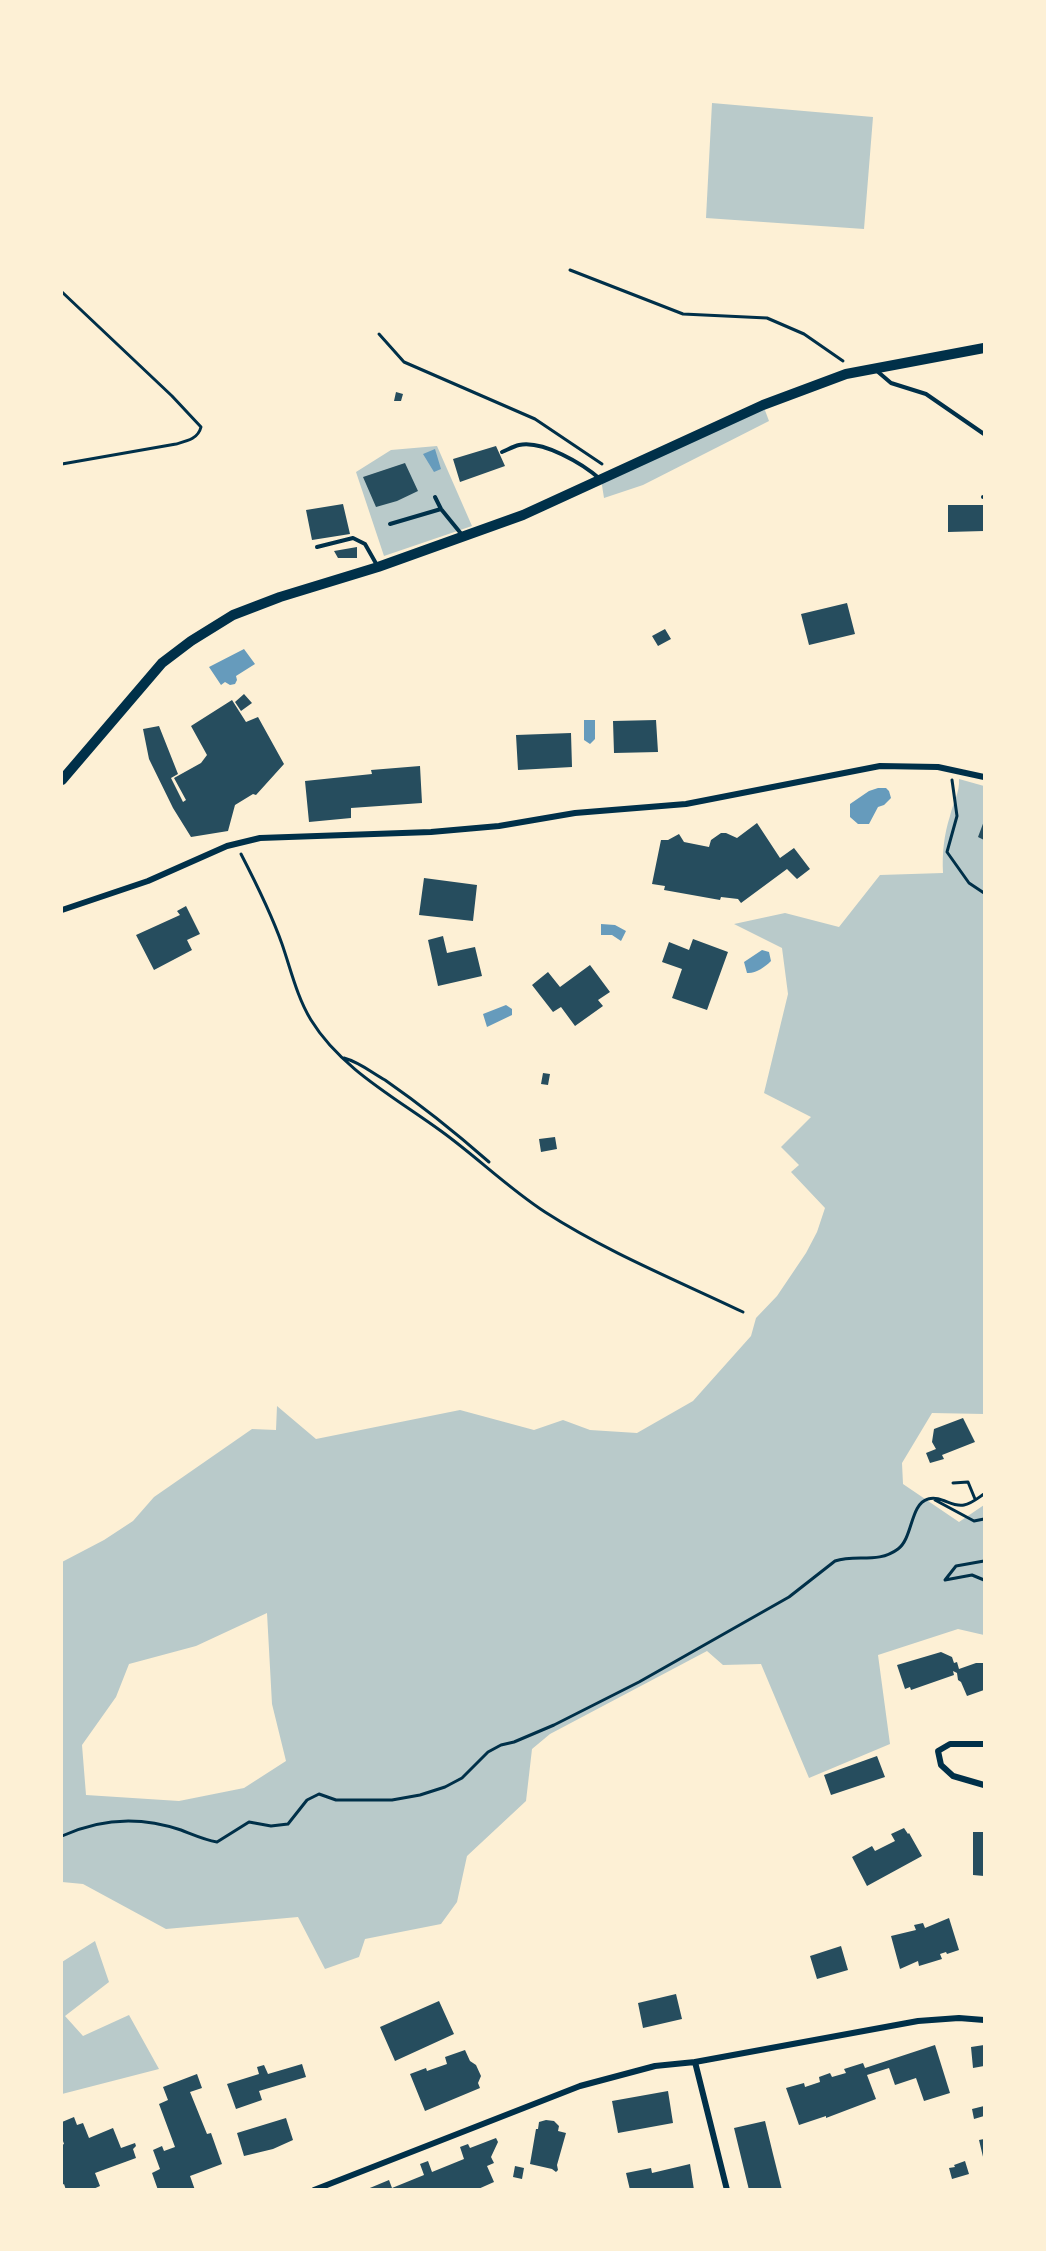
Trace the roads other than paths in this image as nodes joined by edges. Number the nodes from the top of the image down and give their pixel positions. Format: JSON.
{"nodes":[{"id":1,"x":984,"y":348,"type":"edge"},
{"id":2,"x":874,"y":369,"type":"junction"},
{"id":3,"x":984,"y":434,"type":"edge"},
{"id":4,"x":502,"y":452,"type":"dead end"},
{"id":5,"x":601,"y":479,"type":"junction"},
{"id":6,"x":435,"y":497,"type":"dead end"},
{"id":7,"x":441,"y":509,"type":"junction"},
{"id":8,"x":390,"y":524,"type":"dead end"},
{"id":9,"x":464,"y":536,"type":"junction"},
{"id":10,"x":317,"y":547,"type":"dead end"},
{"id":11,"x":378,"y":567,"type":"junction"},
{"id":12,"x":984,"y":777,"type":"edge"},
{"id":13,"x":62,"y":780,"type":"edge"},
{"id":14,"x":62,"y":910,"type":"edge"},
{"id":15,"x":984,"y":1744,"type":"edge"},
{"id":16,"x":984,"y":1785,"type":"edge"},
{"id":17,"x":984,"y":2020,"type":"edge"},
{"id":18,"x":695,"y":2061,"type":"junction"},
{"id":19,"x":314,"y":2190,"type":"edge"},
{"id":20,"x":727,"y":2190,"type":"edge"}],
"edges":[{"from":1,"to":2,"type":"street"},
{"from":2,"to":3,"type":"lane"},
{"from":2,"to":5,"type":"street"},
{"from":4,"to":5,"type":"lane"},
{"from":5,"to":9,"type":"street"},
{"from":6,"to":7,"type":"lane"},
{"from":7,"to":8,"type":"lane"},
{"from":7,"to":9,"type":"lane"},
{"from":9,"to":11,"type":"street"},
{"from":10,"to":11,"type":"lane"},
{"from":11,"to":13,"type":"street"},
{"from":12,"to":14,"type":"street"},
{"from":15,"to":16,"type":"street"},
{"from":17,"to":18,"type":"street"},
{"from":18,"to":19,"type":"street"},
{"from":18,"to":20,"type":"street"}]}
